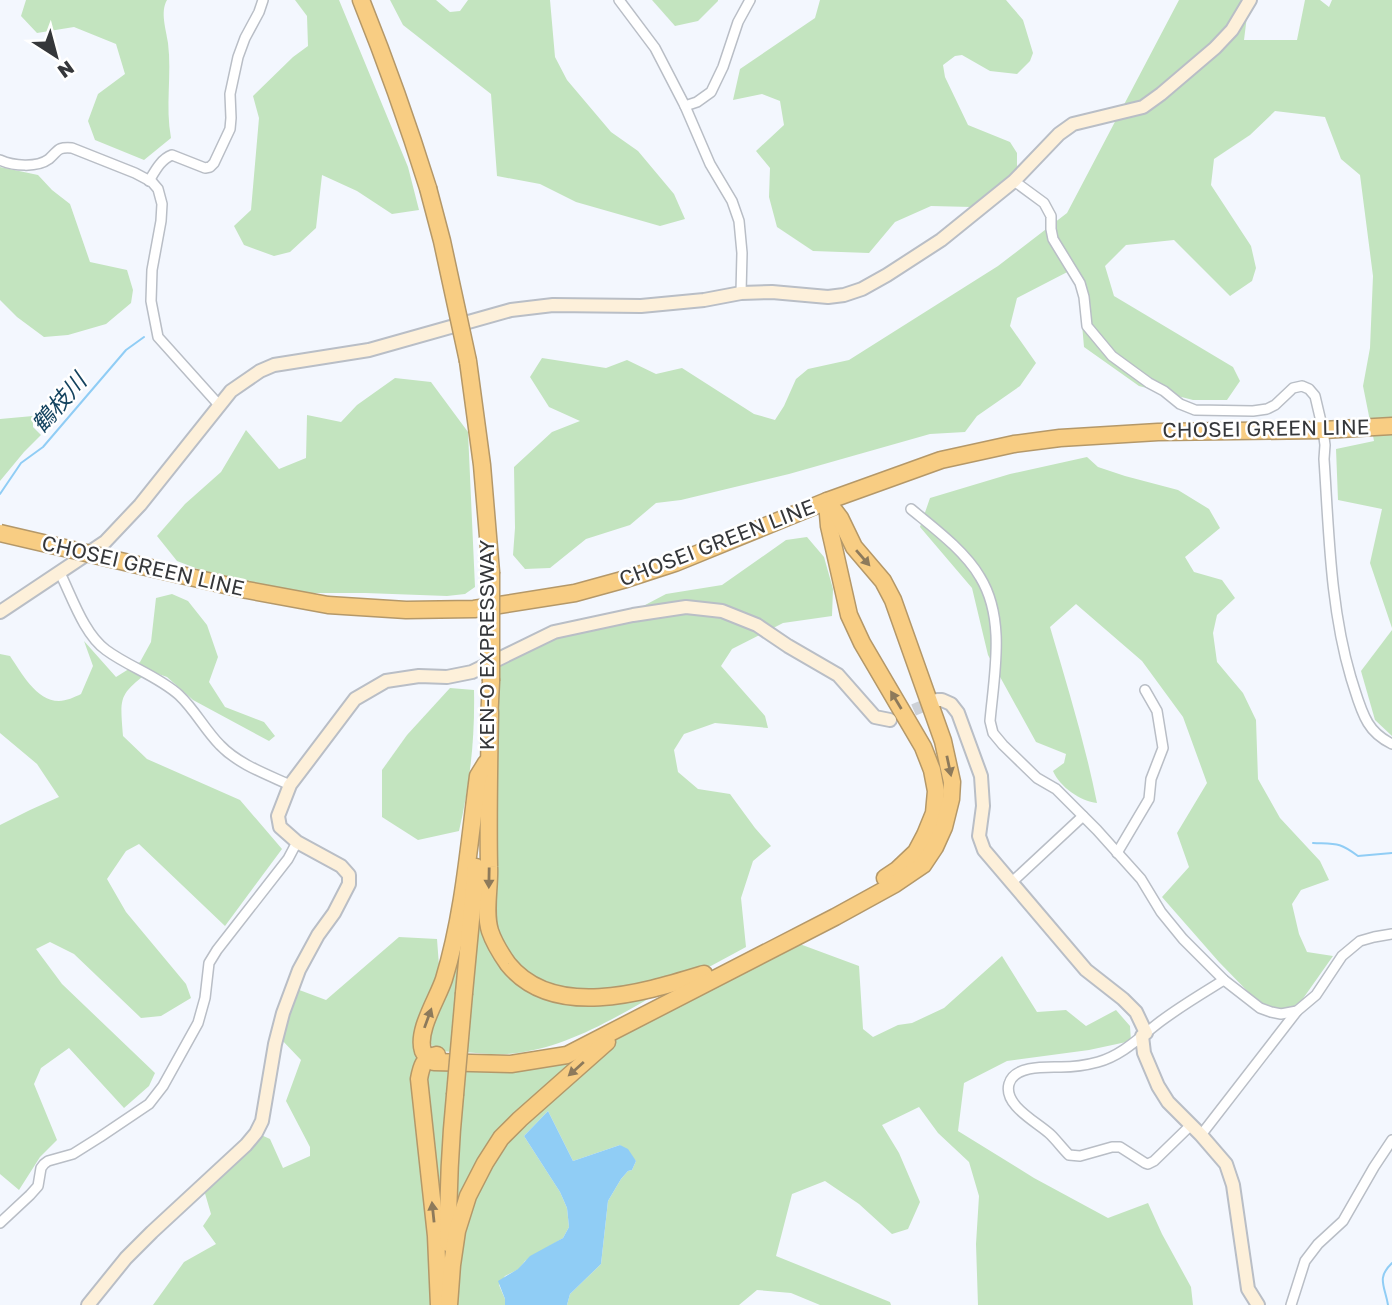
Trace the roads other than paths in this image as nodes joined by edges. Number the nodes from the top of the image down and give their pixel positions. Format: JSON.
{"nodes":[{"id":1,"x":263,"y":0,"type":"edge"},
{"id":2,"x":361,"y":0,"type":"edge"},
{"id":3,"x":620,"y":0,"type":"edge"},
{"id":4,"x":750,"y":0,"type":"edge"},
{"id":5,"x":1250,"y":0,"type":"edge"},
{"id":6,"x":685,"y":106,"type":"junction"},
{"id":7,"x":0,"y":160,"type":"edge"},
{"id":8,"x":149,"y":181,"type":"junction"},
{"id":9,"x":1014,"y":181,"type":"junction"},
{"id":10,"x":741,"y":293,"type":"junction"},
{"id":11,"x":219,"y":405,"type":"junction"},
{"id":12,"x":1392,"y":426,"type":"edge"},
{"id":13,"x":1323,"y":430,"type":"junction"},
{"id":14,"x":827,"y":500,"type":"junction"},
{"id":15,"x":911,"y":509,"type":"dead end"},
{"id":16,"x":0,"y":533,"type":"edge"},
{"id":17,"x":60,"y":572,"type":"junction"},
{"id":18,"x":0,"y":612,"type":"edge"},
{"id":19,"x":1145,"y":690,"type":"dead end"},
{"id":20,"x":937,"y":701,"type":"dead end"},
{"id":21,"x":490,"y":712,"type":"junction"},
{"id":22,"x":890,"y":720,"type":"dead end"},
{"id":23,"x":1392,"y":744,"type":"edge"},
{"id":24,"x":486,"y":762,"type":"junction"},
{"id":25,"x":289,"y":785,"type":"junction"},
{"id":26,"x":1083,"y":816,"type":"junction"},
{"id":27,"x":297,"y":842,"type":"junction"},
{"id":28,"x":1117,"y":853,"type":"junction"},
{"id":29,"x":1012,"y":882,"type":"junction"},
{"id":30,"x":1392,"y":934,"type":"edge"},
{"id":31,"x":704,"y":974,"type":"junction"},
{"id":32,"x":1224,"y":980,"type":"junction"},
{"id":33,"x":1297,"y":1011,"type":"junction"},
{"id":34,"x":628,"y":1024,"type":"junction"},
{"id":35,"x":1144,"y":1035,"type":"junction"},
{"id":36,"x":429,"y":1058,"type":"junction"},
{"id":37,"x":1191,"y":1125,"type":"junction"},
{"id":38,"x":1201,"y":1135,"type":"junction"},
{"id":39,"x":1392,"y":1140,"type":"edge"},
{"id":40,"x":0,"y":1223,"type":"edge"},
{"id":41,"x":88,"y":1305,"type":"edge"},
{"id":42,"x":439,"y":1305,"type":"edge"},
{"id":43,"x":449,"y":1305,"type":"edge"},
{"id":44,"x":1258,"y":1305,"type":"edge"},
{"id":45,"x":1291,"y":1305,"type":"edge"}],
"edges":[{"from":1,"to":8,"type":"street"},
{"from":2,"to":21,"type":"highway","name":"KEN-O EXPRESSWAY","bridge":true},
{"from":3,"to":6,"type":"street"},
{"from":4,"to":6,"type":"street"},
{"from":5,"to":9,"type":"street"},
{"from":6,"to":10,"type":"street"},
{"from":7,"to":8,"type":"street"},
{"from":8,"to":11,"type":"street"},
{"from":9,"to":10,"type":"street"},
{"from":9,"to":13,"type":"street"},
{"from":10,"to":11,"type":"street"},
{"from":11,"to":17,"type":"street"},
{"from":12,"to":13,"type":"highway","name":"CHOSEI GREEN LINE"},
{"from":13,"to":14,"type":"highway","name":"CHOSEI GREEN LINE"},
{"from":13,"to":23,"type":"street"},
{"from":14,"to":16,"type":"highway","name":"CHOSEI GREEN LINE","bridge":true},
{"from":31,"to":14,"type":"highway","one_way":true},
{"from":14,"to":34,"type":"highway","one_way":true},
{"from":15,"to":26,"type":"street"},
{"from":17,"to":18,"type":"street"},
{"from":17,"to":25,"type":"street"},
{"from":19,"to":28,"type":"street"},
{"from":20,"to":29,"type":"street"},
{"from":21,"to":24,"type":"highway","name":"KEN-O EXPRESSWAY"},
{"from":21,"to":31,"type":"highway","one_way":true},
{"from":22,"to":25,"type":"street"},
{"from":36,"to":24,"type":"highway","one_way":true},
{"from":24,"to":43,"type":"highway","name":"KEN-O EXPRESSWAY","bridge":true},
{"from":25,"to":27,"type":"street"},
{"from":26,"to":28,"type":"street"},
{"from":26,"to":29,"type":"street"},
{"from":27,"to":40,"type":"street"},
{"from":27,"to":41,"type":"street"},
{"from":28,"to":32,"type":"street"},
{"from":29,"to":35,"type":"street"},
{"from":30,"to":33,"type":"street"},
{"from":31,"to":36,"type":"highway"},
{"from":32,"to":33,"type":"street"},
{"from":32,"to":35,"type":"street"},
{"from":33,"to":38,"type":"street"},
{"from":34,"to":36,"type":"highway"},
{"from":34,"to":43,"type":"highway","one_way":true},
{"from":35,"to":37,"type":"street"},
{"from":35,"to":37,"type":"street"},
{"from":42,"to":36,"type":"highway","one_way":true},
{"from":37,"to":38,"type":"street"},
{"from":38,"to":44,"type":"street"},
{"from":39,"to":45,"type":"street"}]}
